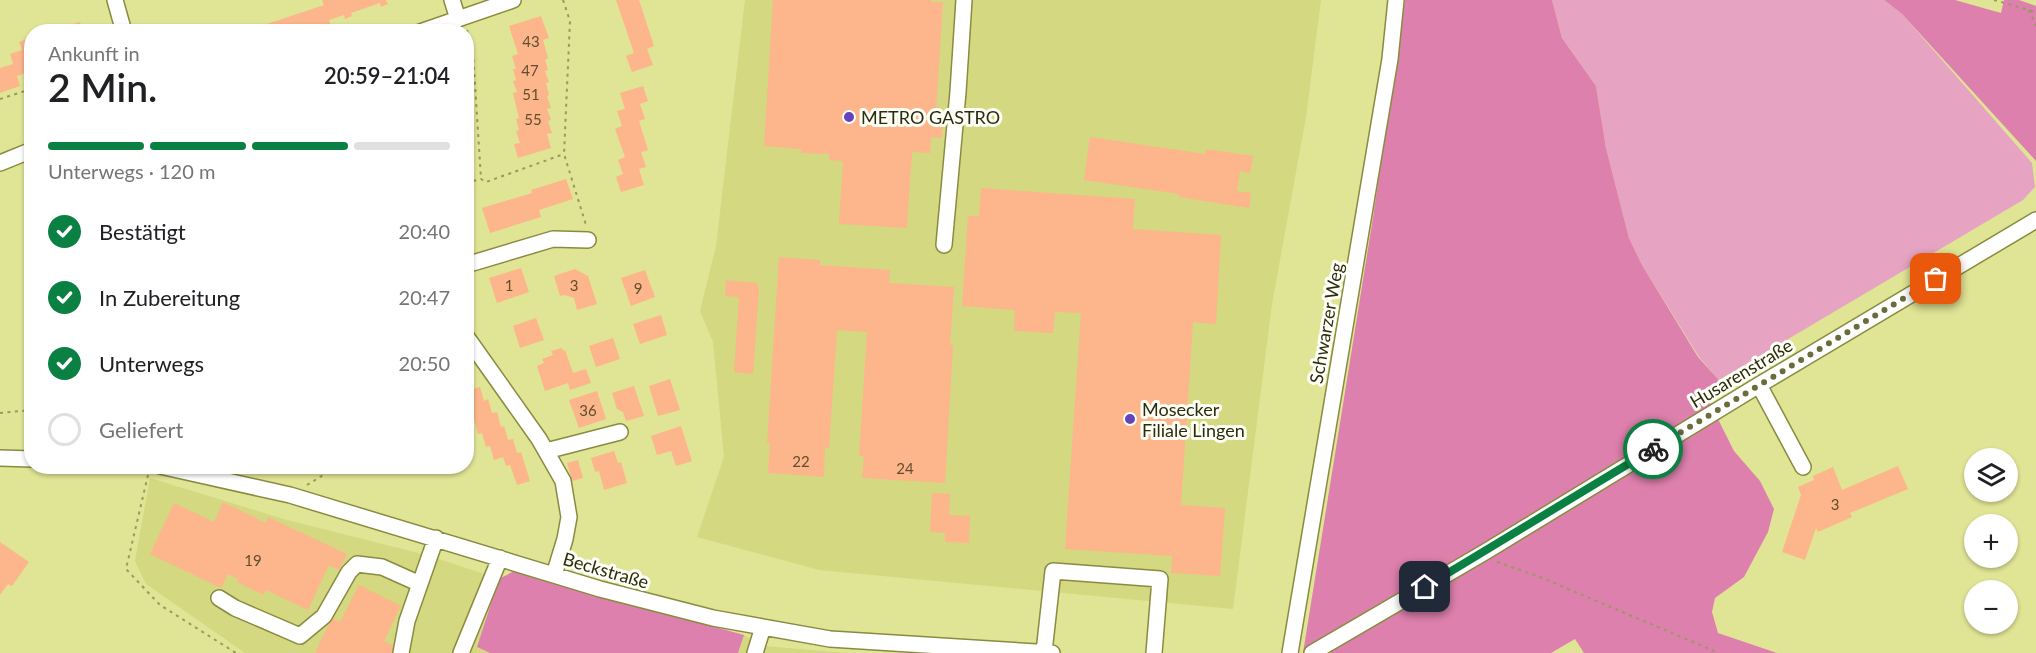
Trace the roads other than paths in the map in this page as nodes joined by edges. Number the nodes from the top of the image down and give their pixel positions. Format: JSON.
{"nodes":[{"id":1,"x":115,"y":0,"type":"edge"},
{"id":2,"x":452,"y":0,"type":"edge"},
{"id":3,"x":513,"y":0,"type":"edge"},
{"id":4,"x":964,"y":0,"type":"edge"},
{"id":5,"x":1396,"y":0,"type":"edge"},
{"id":6,"x":461,"y":18,"type":"junction"},
{"id":7,"x":122,"y":24,"type":"edge"},
{"id":8,"x":443,"y":24,"type":"edge"},
{"id":9,"x":24,"y":153,"type":"edge"},
{"id":10,"x":0,"y":163,"type":"edge"},
{"id":11,"x":2036,"y":220,"type":"edge"},
{"id":12,"x":588,"y":240,"type":"road end"},
{"id":13,"x":944,"y":245,"type":"dead end"},
{"id":14,"x":474,"y":263,"type":"edge"},
{"id":15,"x":474,"y":348,"type":"edge"},
{"id":16,"x":1759,"y":384,"type":"junction"},
{"id":17,"x":620,"y":432,"type":"dead end"},
{"id":18,"x":546,"y":451,"type":"junction"},
{"id":19,"x":0,"y":458,"type":"edge"},
{"id":20,"x":24,"y":459,"type":"edge"},
{"id":21,"x":1803,"y":466,"type":"dead end"},
{"id":22,"x":196,"y":474,"type":"edge"},
{"id":23,"x":436,"y":538,"type":"junction"},
{"id":24,"x":500,"y":558,"type":"junction"},
{"id":25,"x":554,"y":575,"type":"junction"},
{"id":26,"x":420,"y":584,"type":"junction"},
{"id":27,"x":219,"y":598,"type":"dead end"},
{"id":28,"x":763,"y":627,"type":"junction"},
{"id":29,"x":1044,"y":652,"type":"edge"},
{"id":30,"x":401,"y":653,"type":"edge"},
{"id":31,"x":460,"y":653,"type":"edge"},
{"id":32,"x":755,"y":653,"type":"edge"},
{"id":33,"x":1052,"y":653,"type":"edge"},
{"id":34,"x":1154,"y":653,"type":"edge"},
{"id":35,"x":1290,"y":653,"type":"edge"},
{"id":36,"x":1312,"y":653,"type":"edge"}],
"edges":[{"from":1,"to":7,"type":"street"},
{"from":2,"to":6,"type":"street"},
{"from":3,"to":6,"type":"street"},
{"from":4,"to":13,"type":"street"},
{"from":5,"to":35,"type":"street","name":"Schwarzer Weg"},
{"from":6,"to":8,"type":"street"},
{"from":9,"to":10,"type":"street"},
{"from":11,"to":16,"type":"street","name":"Husarenstraße"},
{"from":12,"to":14,"type":"street"},
{"from":15,"to":18,"type":"street"},
{"from":16,"to":21,"type":"street"},
{"from":16,"to":36,"type":"street","name":"Husarenstraße"},
{"from":17,"to":18,"type":"street"},
{"from":18,"to":25,"type":"street"},
{"from":19,"to":20,"type":"street"},
{"from":22,"to":23,"type":"street","name":"Beckstraße"},
{"from":23,"to":24,"type":"street","name":"Beckstraße"},
{"from":23,"to":26,"type":"street"},
{"from":24,"to":25,"type":"street","name":"Beckstraße"},
{"from":24,"to":31,"type":"street"},
{"from":25,"to":28,"type":"street","name":"Beckstraße"},
{"from":26,"to":27,"type":"street"},
{"from":26,"to":30,"type":"street"},
{"from":28,"to":29,"type":"street","name":"Beckstraße"},
{"from":28,"to":32,"type":"street"},
{"from":29,"to":33,"type":"street","name":"Beckstraße"},
{"from":29,"to":34,"type":"street"}]}
